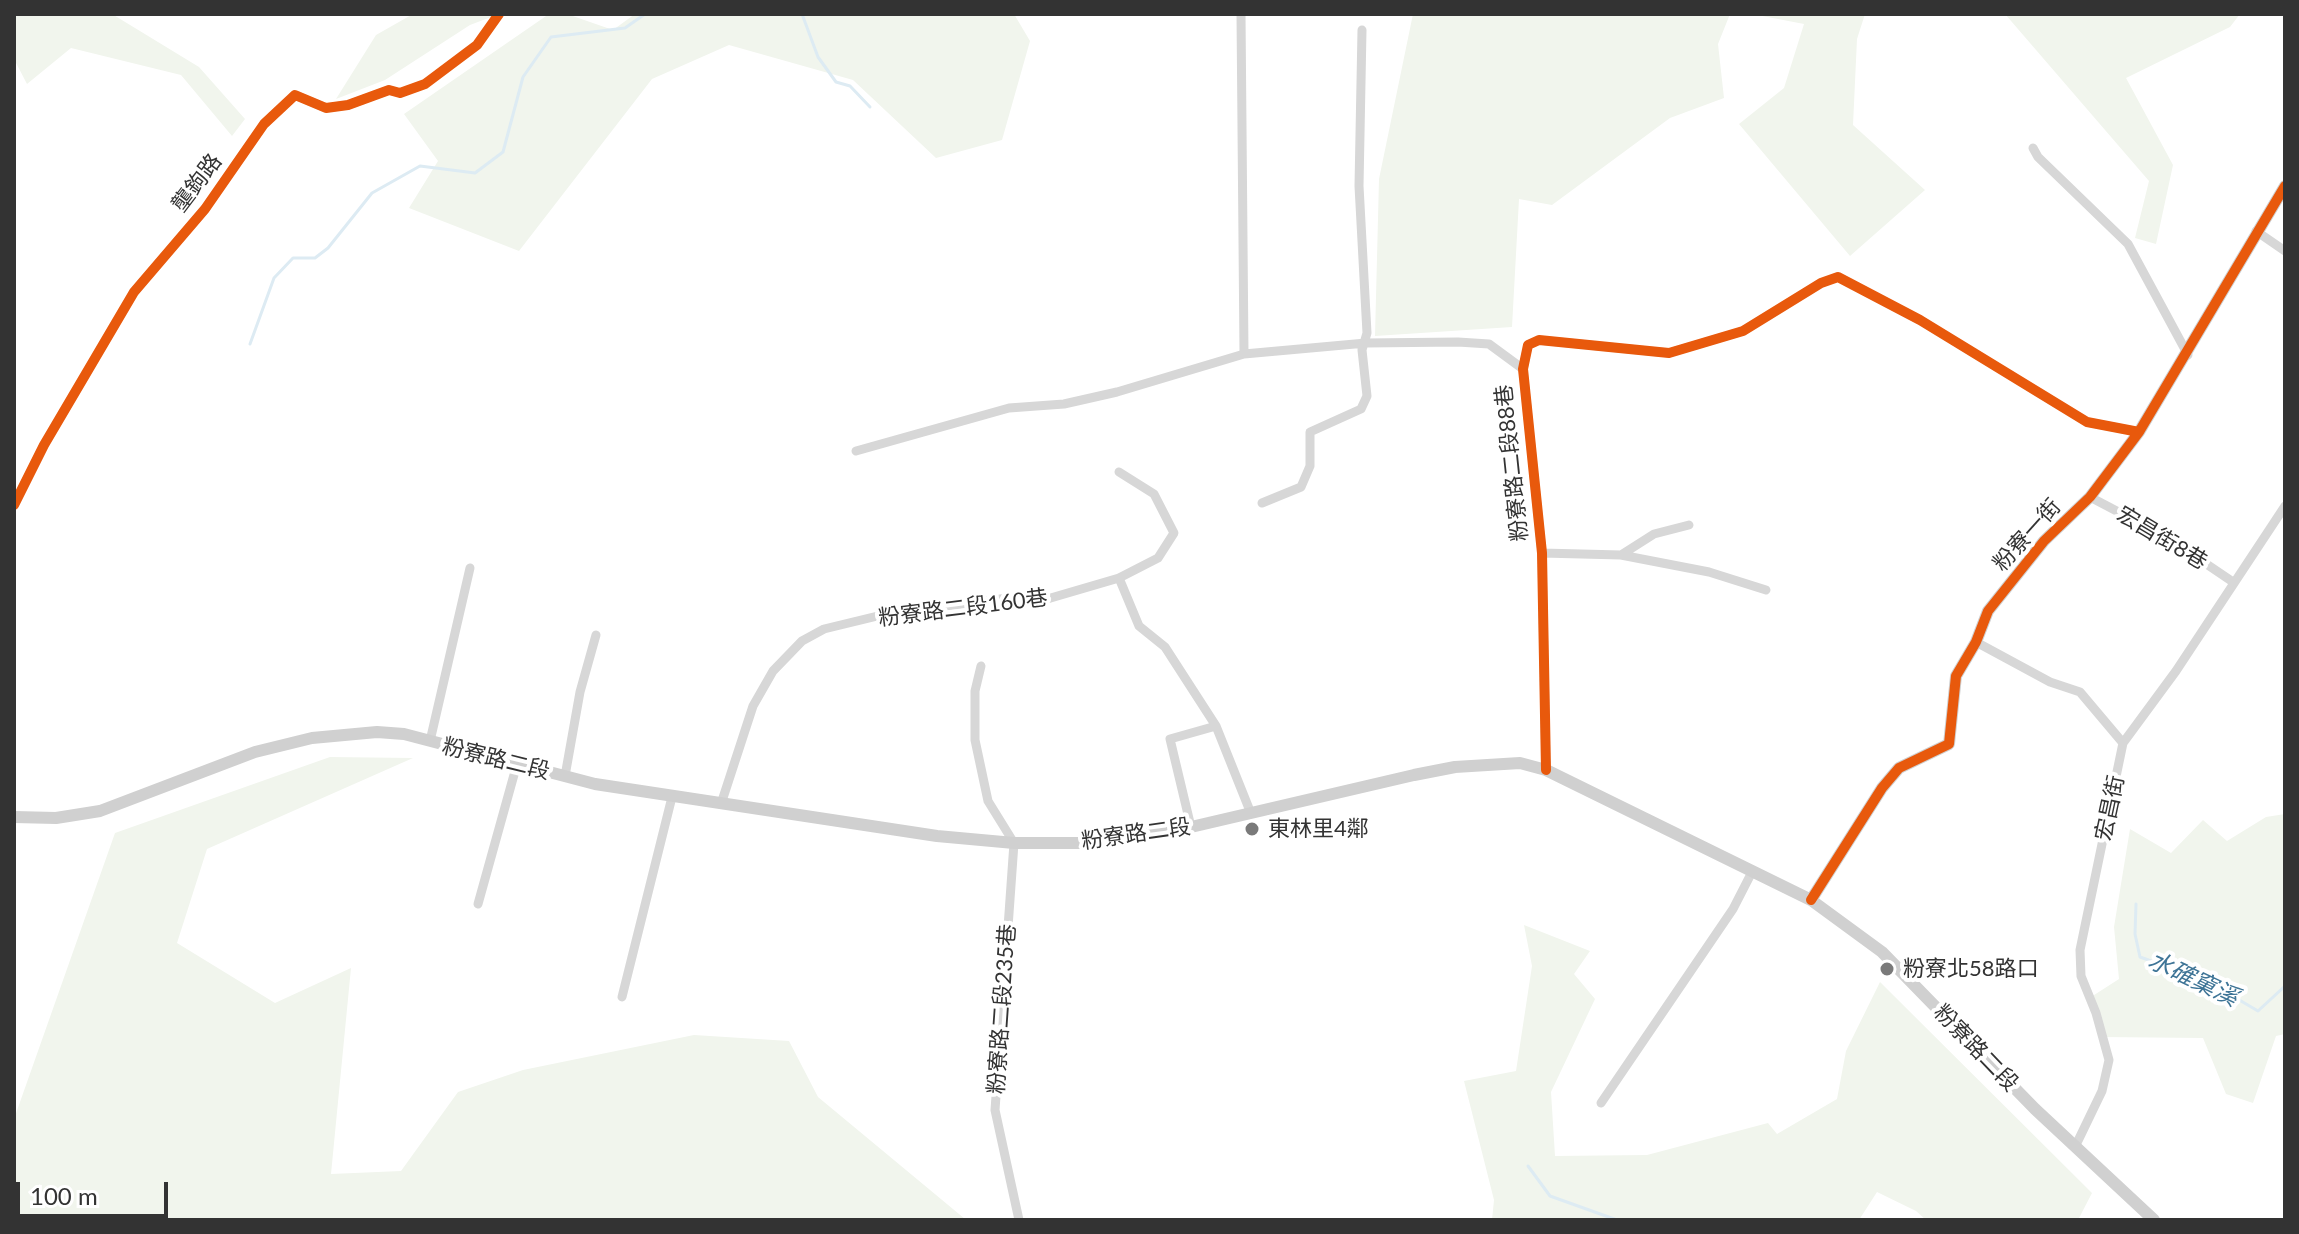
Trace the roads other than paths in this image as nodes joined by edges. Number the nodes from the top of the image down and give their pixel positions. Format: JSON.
{"nodes":[{"id":1,"x":499,"y":14,"type":"edge"},
{"id":2,"x":1241,"y":14,"type":"edge"},
{"id":3,"x":1362,"y":30,"type":"dead end"},
{"id":4,"x":2033,"y":148,"type":"dead end"},
{"id":5,"x":2285,"y":186,"type":"edge"},
{"id":6,"x":2256,"y":231,"type":"junction"},
{"id":7,"x":2285,"y":251,"type":"edge"},
{"id":8,"x":1366,"y":343,"type":"junction"},
{"id":9,"x":1244,"y":354,"type":"junction"},
{"id":10,"x":2188,"y":355,"type":"junction"},
{"id":11,"x":1523,"y":369,"type":"junction"},
{"id":12,"x":2139,"y":432,"type":"junction"},
{"id":13,"x":856,"y":451,"type":"dead end"},
{"id":14,"x":1119,"y":472,"type":"dead end"},
{"id":15,"x":2090,"y":497,"type":"junction"},
{"id":16,"x":1262,"y":503,"type":"dead end"},
{"id":17,"x":14,"y":505,"type":"edge"},
{"id":18,"x":2285,"y":506,"type":"edge"},
{"id":19,"x":1689,"y":525,"type":"dead end"},
{"id":20,"x":1542,"y":553,"type":"junction"},
{"id":21,"x":1621,"y":555,"type":"junction"},
{"id":22,"x":470,"y":568,"type":"dead end"},
{"id":23,"x":1119,"y":578,"type":"junction"},
{"id":24,"x":2233,"y":582,"type":"junction"},
{"id":25,"x":1766,"y":590,"type":"dead end"},
{"id":26,"x":596,"y":635,"type":"dead end"},
{"id":27,"x":1976,"y":642,"type":"junction"},
{"id":28,"x":981,"y":666,"type":"dead end"},
{"id":29,"x":1216,"y":726,"type":"junction"},
{"id":30,"x":430,"y":741,"type":"junction"},
{"id":31,"x":2123,"y":743,"type":"junction"},
{"id":32,"x":517,"y":764,"type":"junction"},
{"id":33,"x":1546,"y":770,"type":"junction"},
{"id":34,"x":565,"y":776,"type":"junction"},
{"id":35,"x":672,"y":797,"type":"junction"},
{"id":36,"x":721,"y":804,"type":"junction"},
{"id":37,"x":1250,"y":811,"type":"junction"},
{"id":38,"x":14,"y":817,"type":"edge"},
{"id":39,"x":1191,"y":827,"type":"junction"},
{"id":40,"x":1014,"y":843,"type":"junction"},
{"id":41,"x":1752,"y":872,"type":"junction"},
{"id":42,"x":1811,"y":900,"type":"junction"},
{"id":43,"x":478,"y":904,"type":"dead end"},
{"id":44,"x":622,"y":997,"type":"dead end"},
{"id":45,"x":1601,"y":1103,"type":"dead end"},
{"id":46,"x":2075,"y":1147,"type":"junction"},
{"id":47,"x":2126,"y":1197,"type":"junction"},
{"id":48,"x":1019,"y":1220,"type":"edge"},
{"id":49,"x":2146,"y":1220,"type":"edge"},
{"id":50,"x":2154,"y":1220,"type":"edge"}],
"edges":[{"from":1,"to":17,"type":"street","name":"壟鉤路"},
{"from":2,"to":9,"type":"street"},
{"from":3,"to":8,"type":"street"},
{"from":4,"to":10,"type":"street"},
{"from":5,"to":6,"type":"main road","name":"粉寮一街"},
{"from":6,"to":7,"type":"street"},
{"from":6,"to":10,"type":"main road","name":"粉寮一街"},
{"from":8,"to":9,"type":"street","name":"粉寮路二段88巷"},
{"from":8,"to":11,"type":"street","name":"粉寮路二段88巷"},
{"from":8,"to":16,"type":"street"},
{"from":9,"to":13,"type":"street","name":"粉寮路二段88巷"},
{"from":10,"to":12,"type":"main road","name":"粉寮一街"},
{"from":11,"to":12,"type":"street","name":"粉寮路二段88巷"},
{"from":11,"to":20,"type":"street","name":"粉寮路二段88巷"},
{"from":12,"to":15,"type":"main road","name":"粉寮一街"},
{"from":14,"to":23,"type":"street","name":"粉寮路二段160巷"},
{"from":15,"to":24,"type":"street","name":"宏昌街8巷"},
{"from":15,"to":27,"type":"main road","name":"粉寮一街"},
{"from":18,"to":24,"type":"street","name":"宏昌街"},
{"from":19,"to":21,"type":"street"},
{"from":20,"to":21,"type":"street"},
{"from":20,"to":33,"type":"street","name":"粉寮路二段88巷"},
{"from":21,"to":25,"type":"street"},
{"from":22,"to":30,"type":"street"},
{"from":23,"to":29,"type":"street"},
{"from":23,"to":36,"type":"street","name":"粉寮路二段160巷"},
{"from":24,"to":31,"type":"street","name":"宏昌街"},
{"from":26,"to":34,"type":"street"},
{"from":27,"to":31,"type":"street"},
{"from":27,"to":42,"type":"main road","name":"粉寮一街"},
{"from":28,"to":40,"type":"street"},
{"from":29,"to":37,"type":"street"},
{"from":29,"to":39,"type":"street"},
{"from":30,"to":32,"type":"main road","name":"粉寮路二段"},
{"from":30,"to":38,"type":"main road","name":"粉寮路二段"},
{"from":31,"to":46,"type":"street","name":"宏昌街"},
{"from":32,"to":34,"type":"main road","name":"粉寮路二段"},
{"from":32,"to":43,"type":"street"},
{"from":33,"to":37,"type":"main road","name":"粉寮路二段"},
{"from":33,"to":41,"type":"main road","name":"粉寮路二段"},
{"from":34,"to":35,"type":"main road","name":"粉寮路二段"},
{"from":35,"to":36,"type":"main road","name":"粉寮路二段"},
{"from":35,"to":44,"type":"street"},
{"from":36,"to":40,"type":"main road","name":"粉寮路二段"},
{"from":37,"to":39,"type":"main road","name":"粉寮路二段"},
{"from":39,"to":40,"type":"main road","name":"粉寮路二段"},
{"from":40,"to":48,"type":"street","name":"粉寮路二段235巷"},
{"from":41,"to":42,"type":"main road","name":"粉寮路二段"},
{"from":41,"to":45,"type":"street"},
{"from":42,"to":46,"type":"main road","name":"粉寮路二段"},
{"from":46,"to":47,"type":"main road","name":"粉寮路二段"},
{"from":47,"to":49,"type":"main road","name":"粉寮路二段"},
{"from":47,"to":50,"type":"main road","name":"粉寮路二段"}]}
